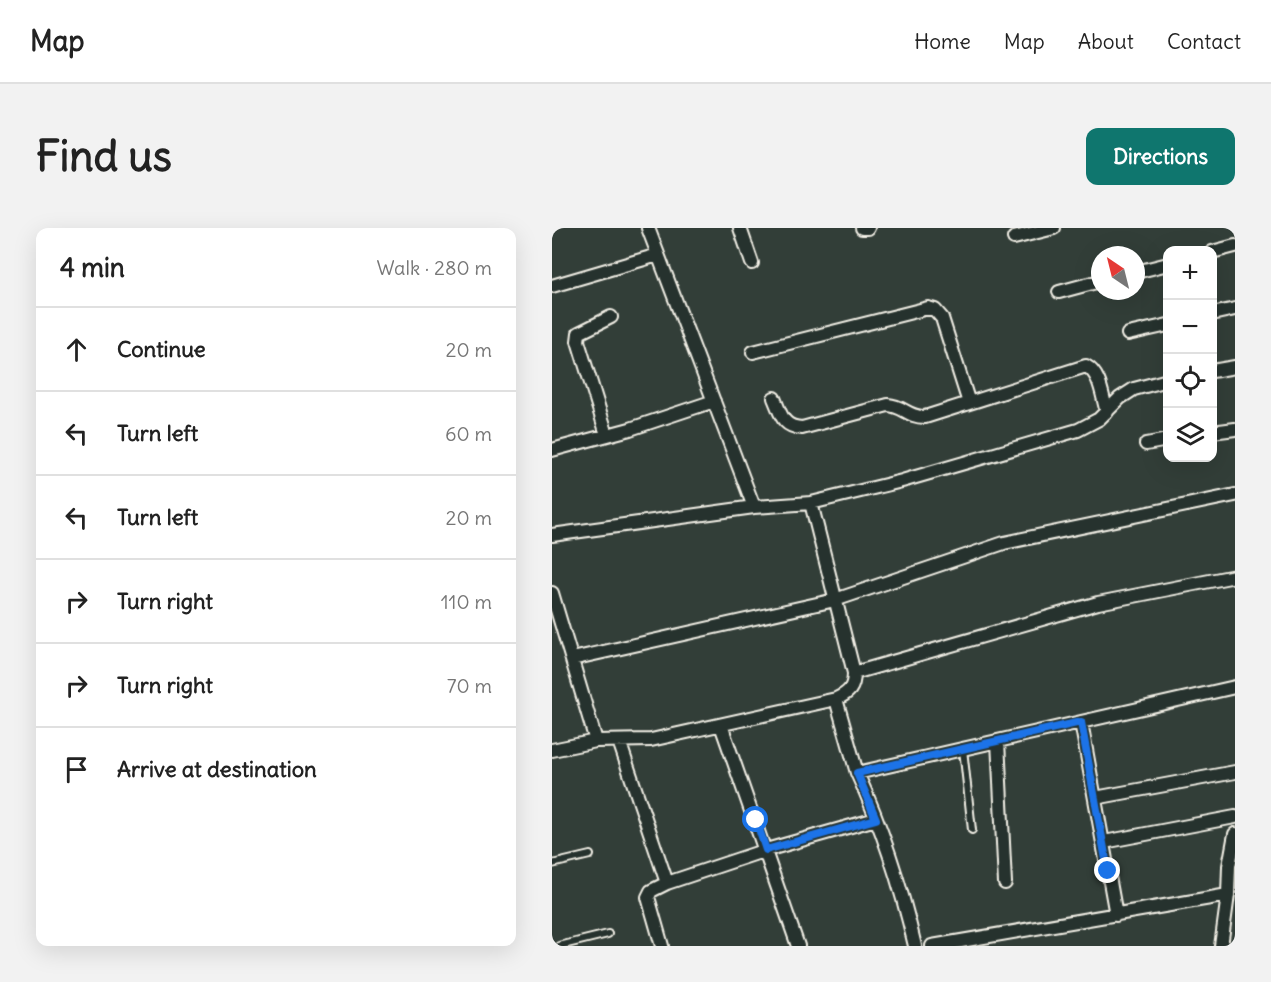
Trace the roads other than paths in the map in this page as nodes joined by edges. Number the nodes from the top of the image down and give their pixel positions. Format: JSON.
{"nodes":[{"id":1,"x":648,"y":228,"type":"edge"},
{"id":2,"x":740,"y":228,"type":"edge"},
{"id":3,"x":862,"y":228,"type":"edge"},
{"id":4,"x":868,"y":228,"type":"edge"},
{"id":5,"x":1054,"y":228,"type":"edge"},
{"id":6,"x":1014,"y":238,"type":"dead end"},
{"id":7,"x":1235,"y":246,"type":"edge"},
{"id":8,"x":1217,"y":251,"type":"edge"},
{"id":9,"x":658,"y":255,"type":"junction"},
{"id":10,"x":752,"y":263,"type":"dead end"},
{"id":11,"x":1163,"y":265,"type":"edge"},
{"id":12,"x":1145,"y":270,"type":"edge"},
{"id":13,"x":1091,"y":284,"type":"edge"},
{"id":14,"x":552,"y":286,"type":"edge"},
{"id":15,"x":1059,"y":292,"type":"dead end"},
{"id":16,"x":1235,"y":309,"type":"edge"},
{"id":17,"x":1217,"y":313,"type":"edge"},
{"id":18,"x":611,"y":316,"type":"dead end"},
{"id":19,"x":1163,"y":326,"type":"edge"},
{"id":20,"x":1128,"y":334,"type":"dead end"},
{"id":21,"x":753,"y":352,"type":"dead end"},
{"id":22,"x":1235,"y":367,"type":"edge"},
{"id":23,"x":1217,"y":370,"type":"edge"},
{"id":24,"x":1163,"y":381,"type":"edge"},
{"id":25,"x":774,"y":398,"type":"dead end"},
{"id":26,"x":714,"y":401,"type":"junction"},
{"id":27,"x":969,"y":403,"type":"junction"},
{"id":28,"x":1107,"y":412,"type":"junction"},
{"id":29,"x":1235,"y":429,"type":"edge"},
{"id":30,"x":1217,"y":431,"type":"edge"},
{"id":31,"x":607,"y":435,"type":"junction"},
{"id":32,"x":1163,"y":441,"type":"edge"},
{"id":33,"x":1146,"y":444,"type":"dead end"},
{"id":34,"x":552,"y":450,"type":"edge"},
{"id":35,"x":1235,"y":495,"type":"edge"},
{"id":36,"x":811,"y":503,"type":"junction"},
{"id":37,"x":754,"y":507,"type":"junction"},
{"id":38,"x":552,"y":535,"type":"edge"},
{"id":39,"x":1235,"y":576,"type":"edge"},
{"id":40,"x":552,"y":593,"type":"edge"},
{"id":41,"x":835,"y":600,"type":"junction"},
{"id":42,"x":572,"y":659,"type":"junction"},
{"id":43,"x":854,"y":673,"type":"junction"},
{"id":44,"x":1235,"y":687,"type":"edge"},
{"id":45,"x":836,"y":699,"type":"junction"},
{"id":46,"x":1081,"y":722,"type":"junction"},
{"id":47,"x":721,"y":725,"type":"junction"},
{"id":48,"x":596,"y":741,"type":"junction"},
{"id":49,"x":619,"y":741,"type":"junction"},
{"id":50,"x":998,"y":741,"type":"junction"},
{"id":51,"x":963,"y":749,"type":"junction"},
{"id":52,"x":552,"y":750,"type":"edge"},
{"id":53,"x":1235,"y":772,"type":"edge"},
{"id":54,"x":857,"y":773,"type":"junction"},
{"id":55,"x":1095,"y":798,"type":"junction"},
{"id":56,"x":1235,"y":817,"type":"edge"},
{"id":57,"x":876,"y":819,"type":"junction"},
{"id":58,"x":972,"y":830,"type":"dead end"},
{"id":59,"x":1104,"y":842,"type":"junction"},
{"id":60,"x":1234,"y":843,"type":"edge"},
{"id":61,"x":766,"y":850,"type":"junction"},
{"id":62,"x":590,"y":855,"type":"dead end"},
{"id":63,"x":552,"y":864,"type":"edge"},
{"id":64,"x":667,"y":883,"type":"junction"},
{"id":65,"x":1005,"y":883,"type":"dead end"},
{"id":66,"x":1228,"y":895,"type":"junction"},
{"id":67,"x":1116,"y":915,"type":"junction"},
{"id":68,"x":608,"y":934,"type":"dead end"},
{"id":69,"x":559,"y":946,"type":"edge"},
{"id":70,"x":662,"y":946,"type":"edge"},
{"id":71,"x":798,"y":946,"type":"edge"},
{"id":72,"x":915,"y":946,"type":"edge"},
{"id":73,"x":932,"y":946,"type":"edge"},
{"id":74,"x":1221,"y":946,"type":"edge"}],
"edges":[{"from":1,"to":9,"type":"street"},
{"from":2,"to":10,"type":"street"},
{"from":3,"to":4,"type":"street"},
{"from":5,"to":6,"type":"street"},
{"from":7,"to":8,"type":"street"},
{"from":9,"to":14,"type":"street"},
{"from":9,"to":26,"type":"street"},
{"from":11,"to":12,"type":"street"},
{"from":13,"to":15,"type":"street"},
{"from":16,"to":17,"type":"street"},
{"from":18,"to":31,"type":"street"},
{"from":19,"to":20,"type":"street"},
{"from":21,"to":27,"type":"street"},
{"from":22,"to":23,"type":"street"},
{"from":24,"to":28,"type":"street"},
{"from":25,"to":27,"type":"street"},
{"from":26,"to":31,"type":"street"},
{"from":26,"to":37,"type":"street"},
{"from":27,"to":28,"type":"street"},
{"from":28,"to":36,"type":"street"},
{"from":29,"to":30,"type":"street"},
{"from":31,"to":34,"type":"street"},
{"from":32,"to":33,"type":"street"},
{"from":35,"to":41,"type":"street"},
{"from":36,"to":37,"type":"street"},
{"from":36,"to":41,"type":"street"},
{"from":37,"to":38,"type":"street"},
{"from":39,"to":43,"type":"street"},
{"from":40,"to":42,"type":"street"},
{"from":41,"to":42,"type":"street"},
{"from":41,"to":43,"type":"street"},
{"from":42,"to":48,"type":"street"},
{"from":43,"to":45,"type":"street"},
{"from":44,"to":46,"type":"street"},
{"from":45,"to":47,"type":"street"},
{"from":45,"to":54,"type":"street"},
{"from":46,"to":50,"type":"street"},
{"from":46,"to":55,"type":"street"},
{"from":47,"to":49,"type":"street"},
{"from":47,"to":61,"type":"street"},
{"from":48,"to":49,"type":"street"},
{"from":48,"to":52,"type":"street"},
{"from":49,"to":64,"type":"street"},
{"from":50,"to":51,"type":"street"},
{"from":50,"to":65,"type":"street"},
{"from":51,"to":54,"type":"street"},
{"from":51,"to":58,"type":"lane"},
{"from":53,"to":55,"type":"street"},
{"from":54,"to":57,"type":"street"},
{"from":55,"to":59,"type":"street"},
{"from":56,"to":59,"type":"street"},
{"from":57,"to":61,"type":"street"},
{"from":57,"to":72,"type":"street"},
{"from":59,"to":67,"type":"street"},
{"from":60,"to":66,"type":"street"},
{"from":61,"to":64,"type":"street"},
{"from":61,"to":71,"type":"street"},
{"from":62,"to":63,"type":"lane"},
{"from":64,"to":70,"type":"street"},
{"from":66,"to":67,"type":"street"},
{"from":66,"to":74,"type":"street"},
{"from":67,"to":73,"type":"street"},
{"from":68,"to":69,"type":"lane"}]}
